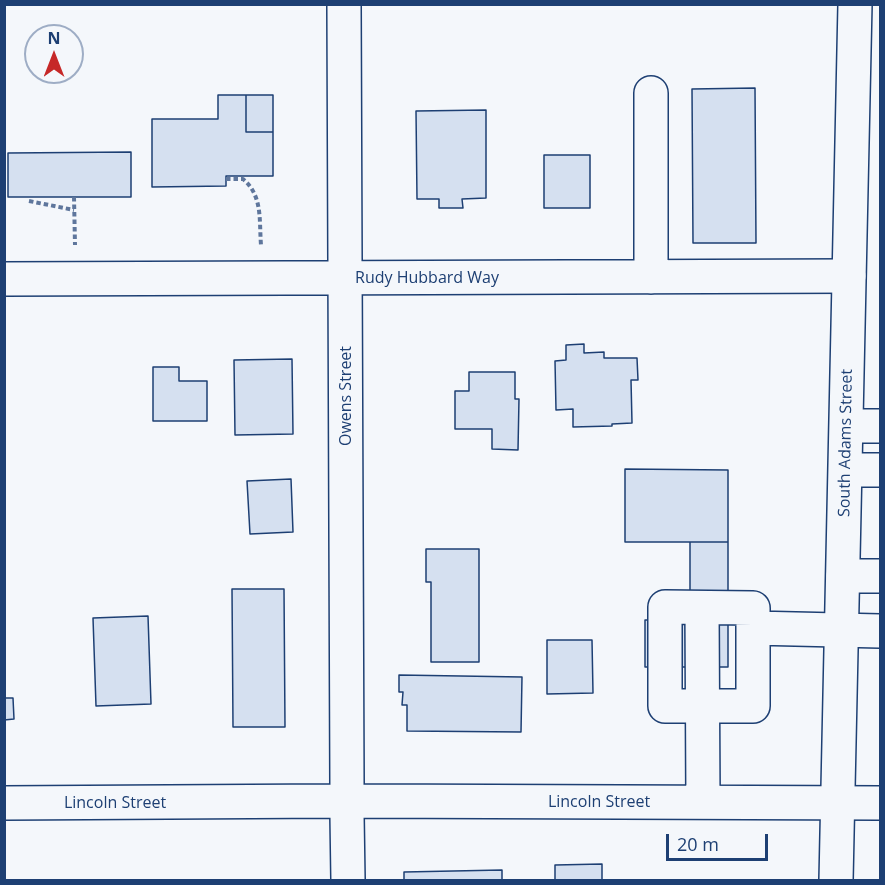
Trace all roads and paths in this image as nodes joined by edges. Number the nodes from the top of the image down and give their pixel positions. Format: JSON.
{"nodes":[{"id":1,"x":344,"y":4,"type":"edge"},
{"id":2,"x":855,"y":4,"type":"edge"},
{"id":3,"x":651,"y":93,"type":"dead end"},
{"id":4,"x":226,"y":179,"type":"dead end"},
{"id":5,"x":74,"y":197,"type":"dead end"},
{"id":6,"x":29,"y":201,"type":"dead end"},
{"id":7,"x":74,"y":210,"type":"junction"},
{"id":8,"x":849,"y":276,"type":"junction"},
{"id":9,"x":651,"y":277,"type":"junction"},
{"id":10,"x":262,"y":278,"type":"junction"},
{"id":11,"x":346,"y":278,"type":"junction"},
{"id":12,"x":4,"y":279,"type":"edge"},
{"id":13,"x":76,"y":279,"type":"junction"},
{"id":14,"x":847,"y":426,"type":"junction"},
{"id":15,"x":880,"y":426,"type":"edge"},
{"id":16,"x":846,"y":470,"type":"junction"},
{"id":17,"x":880,"y":470,"type":"edge"},
{"id":18,"x":843,"y":576,"type":"junction"},
{"id":19,"x":880,"y":576,"type":"edge"},
{"id":20,"x":753,"y":628,"type":"junction"},
{"id":21,"x":842,"y":630,"type":"junction"},
{"id":22,"x":880,"y":631,"type":"edge"},
{"id":23,"x":703,"y":706,"type":"junction"},
{"id":24,"x":347,"y":801,"type":"junction"},
{"id":25,"x":703,"y":802,"type":"junction"},
{"id":26,"x":4,"y":803,"type":"edge"},
{"id":27,"x":837,"y":803,"type":"junction"},
{"id":28,"x":880,"y":803,"type":"edge"},
{"id":29,"x":348,"y":880,"type":"edge"},
{"id":30,"x":836,"y":880,"type":"edge"}],
"edges":[{"from":1,"to":11,"type":"street","name":"Owens Street"},
{"from":2,"to":8,"type":"street","name":"South Adams Street"},
{"from":3,"to":9,"type":"street"},
{"from":4,"to":10,"type":"path"},
{"from":5,"to":7,"type":"path"},
{"from":6,"to":7,"type":"path"},
{"from":7,"to":13,"type":"path"},
{"from":8,"to":9,"type":"street","name":"Rudy Hubbard Way"},
{"from":8,"to":14,"type":"street","name":"South Adams Street"},
{"from":9,"to":11,"type":"street","name":"Rudy Hubbard Way"},
{"from":10,"to":11,"type":"street","name":"Rudy Hubbard Way"},
{"from":10,"to":13,"type":"street","name":"Rudy Hubbard Way"},
{"from":11,"to":24,"type":"street","name":"Owens Street"},
{"from":12,"to":13,"type":"street","name":"Rudy Hubbard Way"},
{"from":14,"to":15,"type":"street"},
{"from":14,"to":16,"type":"street","name":"South Adams Street"},
{"from":16,"to":17,"type":"street"},
{"from":16,"to":18,"type":"street","name":"South Adams Street"},
{"from":18,"to":19,"type":"street"},
{"from":18,"to":21,"type":"street","name":"South Adams Street"},
{"from":20,"to":21,"type":"street"},
{"from":20,"to":23,"type":"street"},
{"from":20,"to":23,"type":"street"},
{"from":21,"to":22,"type":"street"},
{"from":21,"to":27,"type":"street","name":"South Adams Street"},
{"from":23,"to":25,"type":"street"},
{"from":24,"to":25,"type":"street","name":"Lincoln Street"},
{"from":24,"to":26,"type":"street","name":"Lincoln Street"},
{"from":24,"to":29,"type":"street","name":"Owens Street"},
{"from":25,"to":27,"type":"street","name":"Lincoln Street"},
{"from":27,"to":28,"type":"street","name":"Lincoln Street"},
{"from":27,"to":30,"type":"street","name":"South Adams Street"}]}
